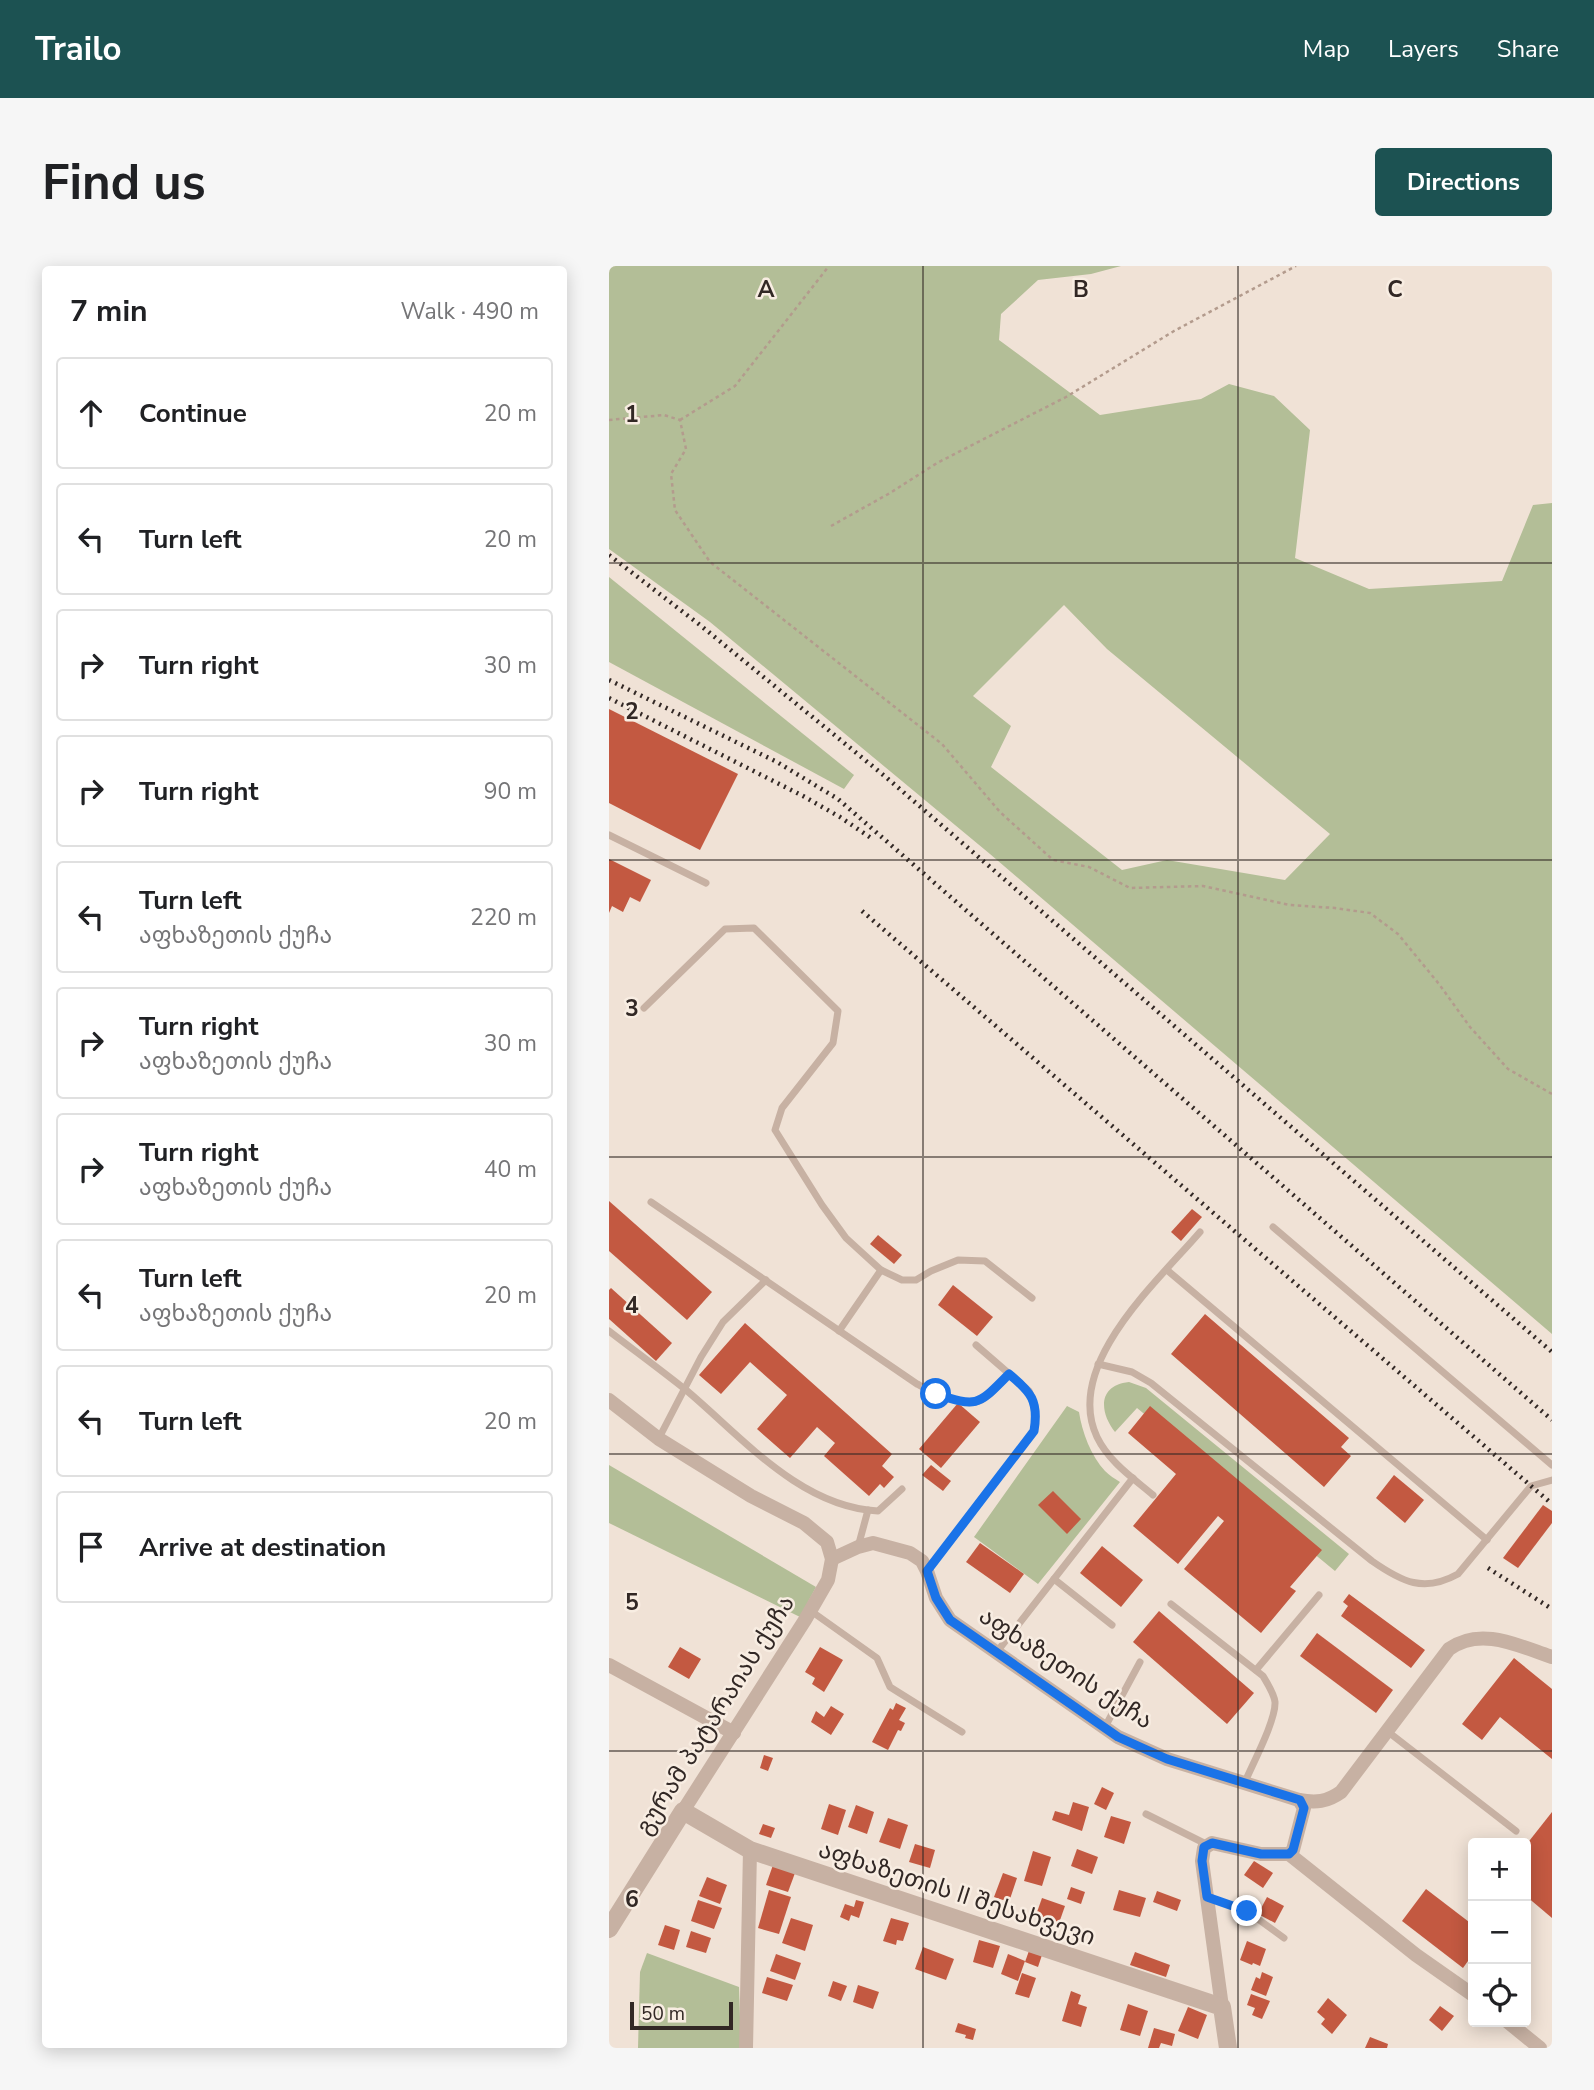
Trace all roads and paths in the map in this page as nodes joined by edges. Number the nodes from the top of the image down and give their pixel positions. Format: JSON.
{"nodes":[{"id":1,"x":829,"y":266,"type":"edge"},
{"id":2,"x":1296,"y":266,"type":"edge"},
{"id":3,"x":609,"y":420,"type":"edge"},
{"id":4,"x":680,"y":420,"type":"junction"},
{"id":5,"x":831,"y":526,"type":"dead end"},
{"id":6,"x":609,"y":835,"type":"edge"},
{"id":7,"x":706,"y":883,"type":"dead end"},
{"id":8,"x":644,"y":1008,"type":"dead end"},
{"id":9,"x":1552,"y":1094,"type":"edge"},
{"id":10,"x":651,"y":1202,"type":"dead end"},
{"id":11,"x":1273,"y":1227,"type":"dead end"},
{"id":12,"x":1200,"y":1232,"type":"dead end"},
{"id":13,"x":881,"y":1270,"type":"junction"},
{"id":14,"x":1167,"y":1270,"type":"junction"},
{"id":15,"x":765,"y":1280,"type":"junction"},
{"id":16,"x":1032,"y":1298,"type":"dead end"},
{"id":17,"x":609,"y":1331,"type":"edge"},
{"id":18,"x":839,"y":1331,"type":"junction"},
{"id":19,"x":976,"y":1345,"type":"dead end"},
{"id":20,"x":1098,"y":1364,"type":"junction"},
{"id":21,"x":1009,"y":1374,"type":"junction"},
{"id":22,"x":684,"y":1389,"type":"junction"},
{"id":23,"x":609,"y":1400,"type":"edge"},
{"id":24,"x":659,"y":1439,"type":"junction"},
{"id":25,"x":1552,"y":1465,"type":"edge"},
{"id":26,"x":1133,"y":1478,"type":"junction"},
{"id":27,"x":1552,"y":1480,"type":"edge"},
{"id":28,"x":902,"y":1489,"type":"dead end"},
{"id":29,"x":1153,"y":1495,"type":"dead end"},
{"id":30,"x":868,"y":1510,"type":"junction"},
{"id":31,"x":1487,"y":1540,"type":"junction"},
{"id":32,"x":858,"y":1547,"type":"junction"},
{"id":33,"x":832,"y":1559,"type":"junction"},
{"id":34,"x":927,"y":1571,"type":"junction"},
{"id":35,"x":1054,"y":1579,"type":"junction"},
{"id":36,"x":1319,"y":1595,"type":"dead end"},
{"id":37,"x":1171,"y":1604,"type":"dead end"},
{"id":38,"x":810,"y":1611,"type":"junction"},
{"id":39,"x":1112,"y":1625,"type":"dead end"},
{"id":40,"x":996,"y":1653,"type":"junction"},
{"id":41,"x":1552,"y":1657,"type":"edge"},
{"id":42,"x":1140,"y":1662,"type":"dead end"},
{"id":43,"x":609,"y":1665,"type":"edge"},
{"id":44,"x":1256,"y":1670,"type":"junction"},
{"id":45,"x":1104,"y":1728,"type":"junction"},
{"id":46,"x":1387,"y":1731,"type":"junction"},
{"id":47,"x":962,"y":1732,"type":"dead end"},
{"id":48,"x":734,"y":1733,"type":"junction"},
{"id":49,"x":1245,"y":1782,"type":"junction"},
{"id":50,"x":1300,"y":1800,"type":"junction"},
{"id":51,"x":683,"y":1811,"type":"junction"},
{"id":52,"x":1146,"y":1814,"type":"dead end"},
{"id":53,"x":1516,"y":1831,"type":"dead end"},
{"id":54,"x":1208,"y":1845,"type":"junction"},
{"id":55,"x":750,"y":1850,"type":"junction"},
{"id":56,"x":1289,"y":1854,"type":"junction"},
{"id":57,"x":1207,"y":1897,"type":"junction"},
{"id":58,"x":609,"y":1929,"type":"edge"},
{"id":59,"x":1284,"y":1938,"type":"dead end"},
{"id":60,"x":1468,"y":1991,"type":"edge"},
{"id":61,"x":1222,"y":2007,"type":"junction"},
{"id":62,"x":1514,"y":2027,"type":"edge"},
{"id":63,"x":746,"y":2048,"type":"edge"},
{"id":64,"x":1228,"y":2048,"type":"edge"},
{"id":65,"x":1540,"y":2048,"type":"edge"}],
"edges":[{"from":1,"to":4,"type":"path"},
{"from":2,"to":5,"type":"path"},
{"from":3,"to":4,"type":"path"},
{"from":4,"to":9,"type":"path"},
{"from":6,"to":7,"type":"lane"},
{"from":8,"to":13,"type":"lane"},
{"from":10,"to":15,"type":"lane"},
{"from":11,"to":25,"type":"lane"},
{"from":12,"to":14,"type":"lane"},
{"from":13,"to":16,"type":"lane"},
{"from":13,"to":18,"type":"lane"},
{"from":14,"to":20,"type":"lane"},
{"from":14,"to":31,"type":"lane"},
{"from":15,"to":18,"type":"lane"},
{"from":15,"to":22,"type":"lane"},
{"from":17,"to":22,"type":"lane"},
{"from":18,"to":21,"type":"lane"},
{"from":19,"to":21,"type":"lane"},
{"from":20,"to":26,"type":"lane"},
{"from":20,"to":31,"type":"lane"},
{"from":21,"to":34,"type":"lane"},
{"from":22,"to":24,"type":"lane"},
{"from":22,"to":30,"type":"lane"},
{"from":23,"to":24,"type":"street"},
{"from":24,"to":33,"type":"street"},
{"from":26,"to":29,"type":"lane"},
{"from":26,"to":35,"type":"lane"},
{"from":27,"to":31,"type":"lane"},
{"from":28,"to":30,"type":"lane"},
{"from":30,"to":32,"type":"lane"},
{"from":32,"to":33,"type":"street"},
{"from":32,"to":34,"type":"street"},
{"from":33,"to":38,"type":"street","name":"გურამ პატარაიას ქუჩა"},
{"from":34,"to":40,"type":"street","name":"აფხაზეთის ქუჩა"},
{"from":35,"to":39,"type":"lane"},
{"from":35,"to":40,"type":"lane"},
{"from":36,"to":44,"type":"lane"},
{"from":37,"to":44,"type":"lane"},
{"from":38,"to":47,"type":"lane"},
{"from":38,"to":48,"type":"street","name":"გურამ პატარაიას ქუჩა"},
{"from":40,"to":45,"type":"street","name":"აფხაზეთის ქუჩა"},
{"from":41,"to":46,"type":"street"},
{"from":42,"to":45,"type":"lane"},
{"from":43,"to":48,"type":"street"},
{"from":44,"to":49,"type":"lane"},
{"from":45,"to":49,"type":"street","name":"აფხაზეთის ქუჩა"},
{"from":46,"to":50,"type":"street"},
{"from":46,"to":53,"type":"lane"},
{"from":48,"to":51,"type":"street","name":"გურამ პატარაიას ქუჩა"},
{"from":49,"to":50,"type":"street","name":"აფხაზეთის ქუჩა"},
{"from":50,"to":56,"type":"street"},
{"from":51,"to":55,"type":"street","name":"აფხაზეთის II შესახვევი"},
{"from":51,"to":58,"type":"street","name":"გურამ პატარაიას ქუჩა"},
{"from":52,"to":54,"type":"lane"},
{"from":54,"to":56,"type":"street"},
{"from":54,"to":57,"type":"street"},
{"from":55,"to":61,"type":"street","name":"აფხაზეთის II შესახვევი"},
{"from":55,"to":63,"type":"street"},
{"from":56,"to":60,"type":"street"},
{"from":57,"to":59,"type":"lane"},
{"from":57,"to":61,"type":"street"},
{"from":61,"to":64,"type":"street"},
{"from":62,"to":65,"type":"street"}]}
